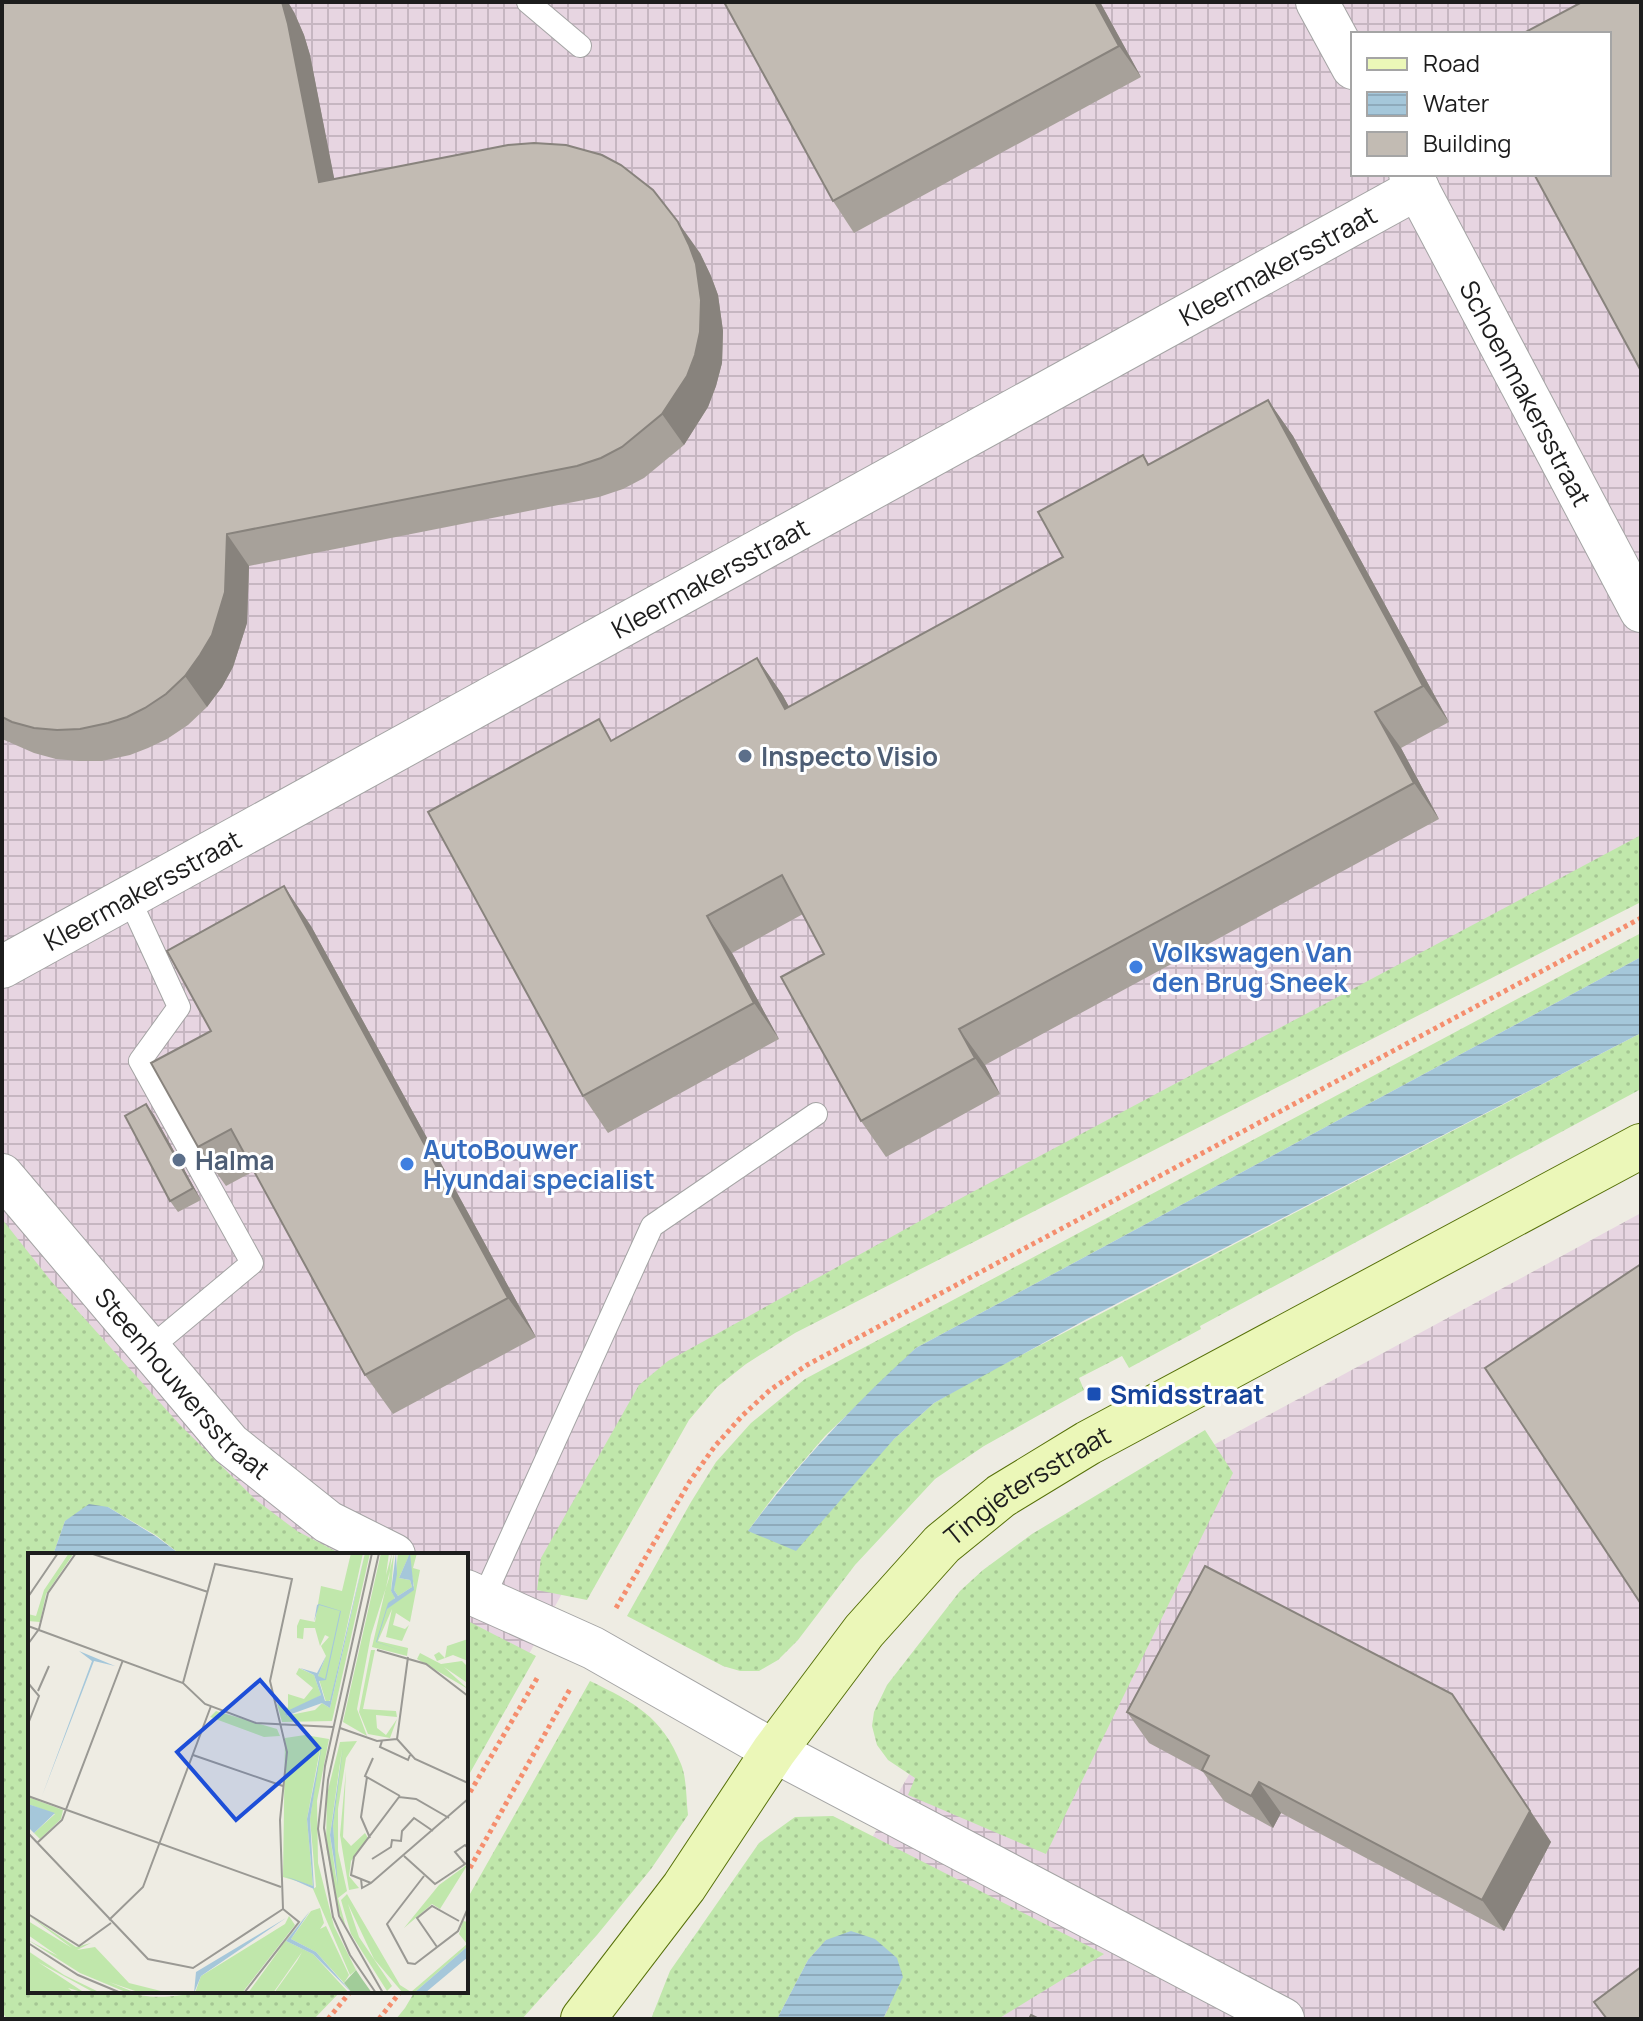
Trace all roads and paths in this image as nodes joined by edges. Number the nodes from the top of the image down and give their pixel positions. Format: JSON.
{"nodes":[{"id":1,"x":528,"y":2,"type":"edge"},
{"id":2,"x":1317,"y":2,"type":"edge"},
{"id":3,"x":580,"y":46,"type":"dead end"},
{"id":4,"x":1351,"y":64,"type":"edge"},
{"id":5,"x":1414,"y":181,"type":"edge"},
{"id":6,"x":1641,"y":611,"type":"edge"},
{"id":7,"x":128,"y":896,"type":"junction"},
{"id":8,"x":1641,"y":918,"type":"edge"},
{"id":9,"x":2,"y":967,"type":"edge"},
{"id":10,"x":816,"y":1114,"type":"dead end"},
{"id":11,"x":1641,"y":1146,"type":"edge"},
{"id":12,"x":2,"y":1175,"type":"edge"},
{"id":13,"x":149,"y":1349,"type":"junction"},
{"id":14,"x":390,"y":1553,"type":"edge"},
{"id":15,"x":474,"y":1595,"type":"edge"},
{"id":16,"x":578,"y":1641,"type":"junction"},
{"id":17,"x":774,"y":1751,"type":"junction"},
{"id":18,"x":468,"y":1796,"type":"edge"},
{"id":19,"x":468,"y":1871,"type":"edge"},
{"id":20,"x":349,"y":1993,"type":"edge"},
{"id":21,"x":400,"y":1993,"type":"edge"},
{"id":22,"x":328,"y":2019,"type":"edge"},
{"id":23,"x":379,"y":2019,"type":"edge"},
{"id":24,"x":583,"y":2019,"type":"edge"},
{"id":25,"x":1283,"y":2019,"type":"edge"}],
"edges":[{"from":1,"to":3,"type":"lane"},
{"from":2,"to":4,"type":"street"},
{"from":5,"to":6,"type":"street","name":"Schoenmakersstraat"},
{"from":5,"to":7,"type":"street","name":"Kleermakersstraat"},
{"from":7,"to":9,"type":"street","name":"Kleermakersstraat"},
{"from":7,"to":13,"type":"lane"},
{"from":8,"to":16,"type":"path"},
{"from":10,"to":15,"type":"lane"},
{"from":11,"to":17,"type":"street","name":"Tingietersstraat"},
{"from":12,"to":13,"type":"street","name":"Steenhouwersstraat"},
{"from":13,"to":14,"type":"street","name":"Steenhouwersstraat"},
{"from":15,"to":16,"type":"street"},
{"from":16,"to":17,"type":"street"},
{"from":16,"to":18,"type":"path"},
{"from":16,"to":19,"type":"path"},
{"from":17,"to":24,"type":"street","name":"Tingietersstraat"},
{"from":17,"to":25,"type":"street"},
{"from":20,"to":22,"type":"path"},
{"from":21,"to":23,"type":"path"}]}
